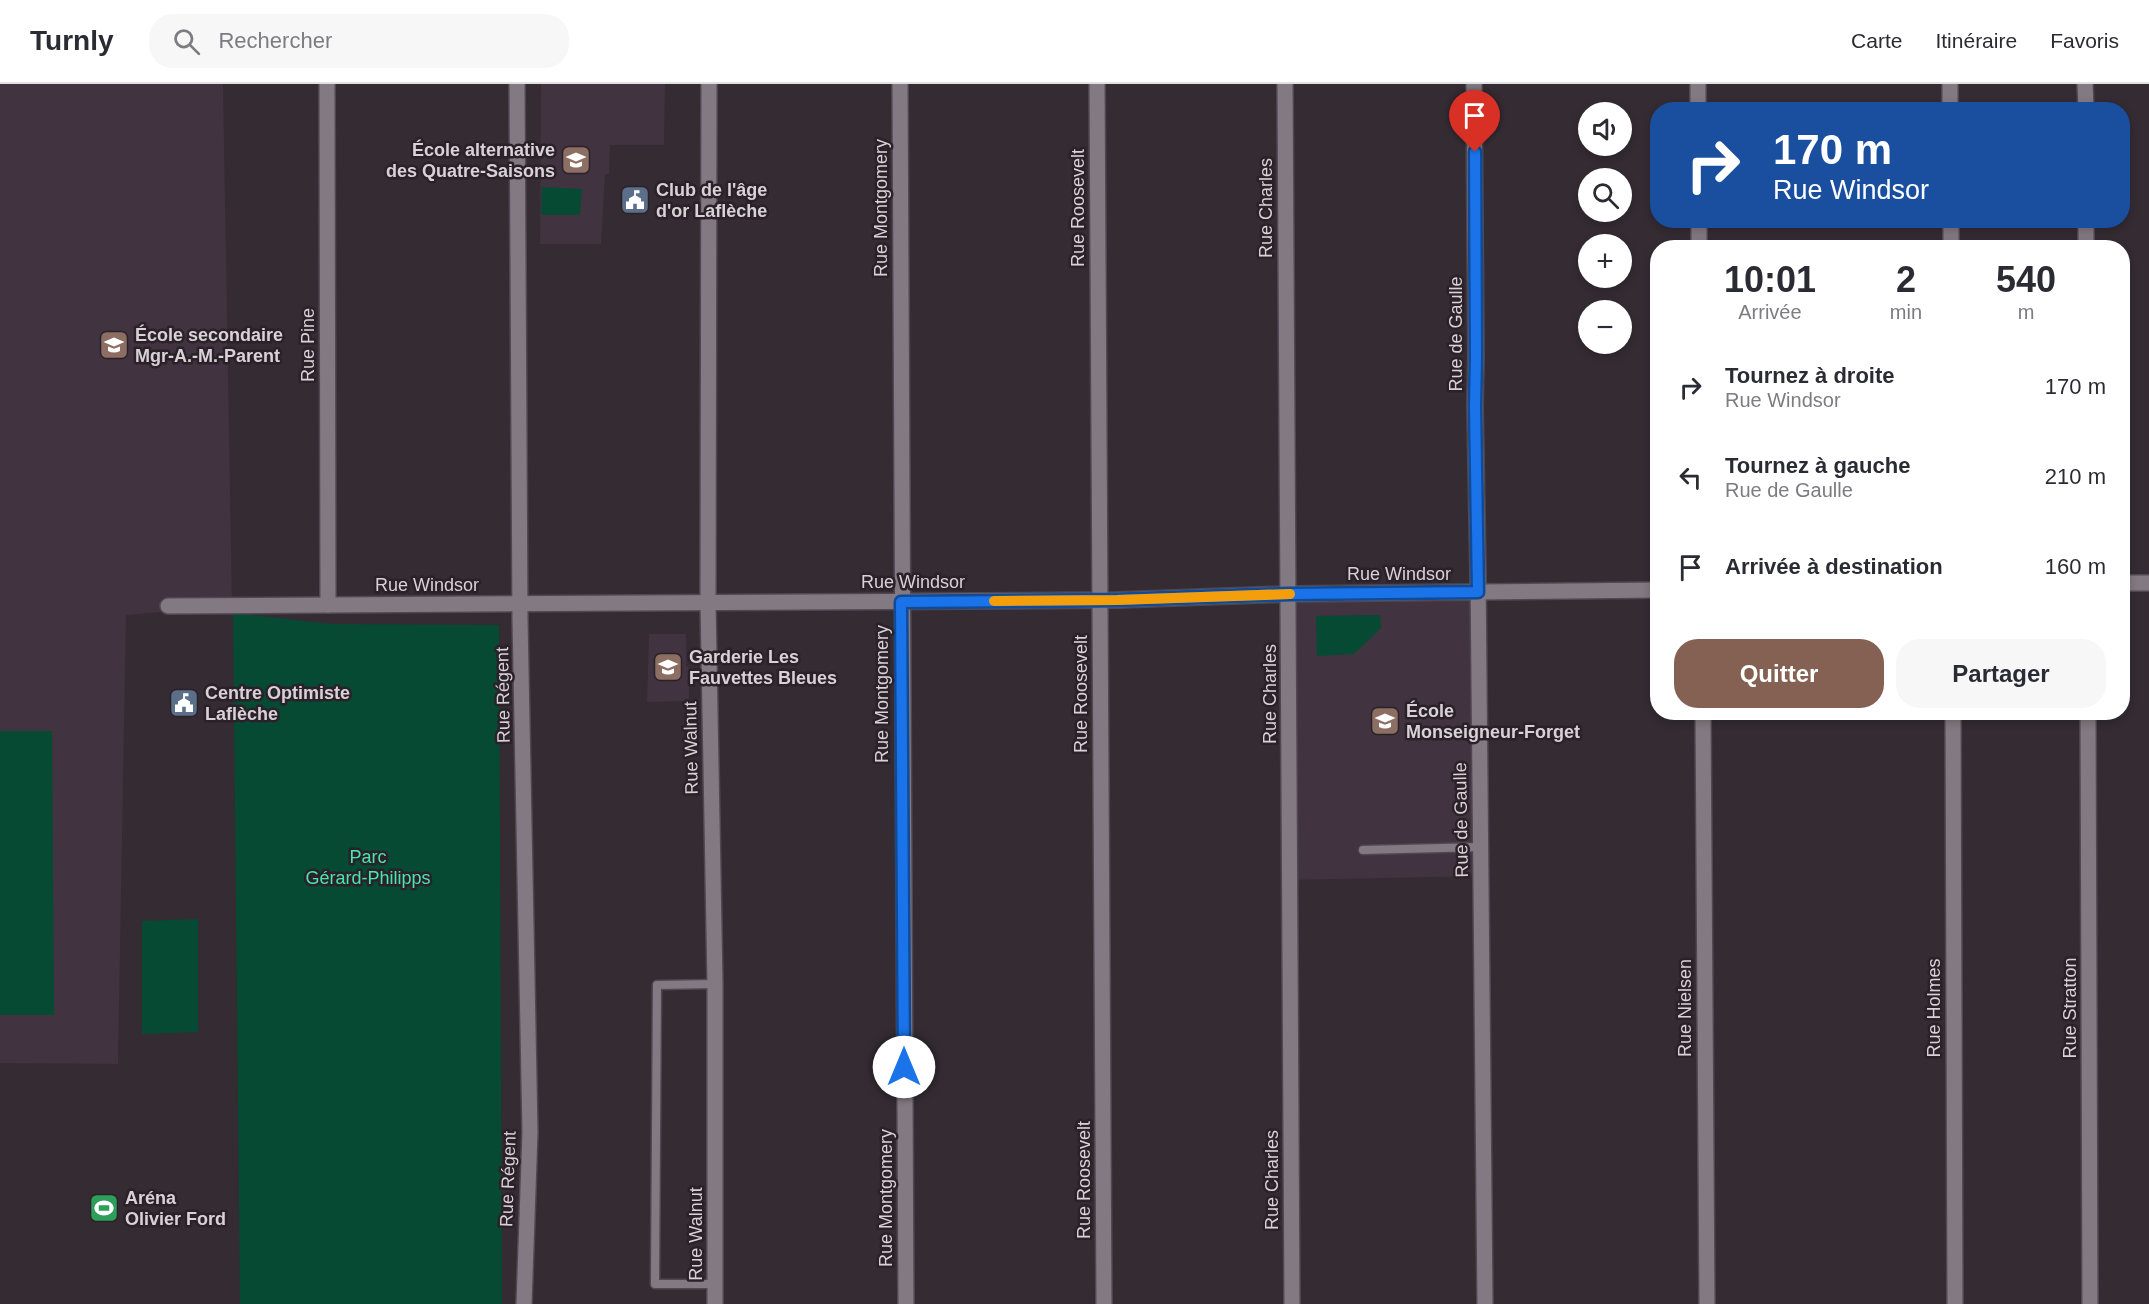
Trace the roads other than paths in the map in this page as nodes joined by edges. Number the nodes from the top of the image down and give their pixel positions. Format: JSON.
{"nodes":[{"id":1,"x":327,"y":84,"type":"edge"},
{"id":2,"x":518,"y":84,"type":"edge"},
{"id":3,"x":709,"y":84,"type":"edge"},
{"id":4,"x":900,"y":84,"type":"edge"},
{"id":5,"x":1097,"y":84,"type":"edge"},
{"id":6,"x":1285,"y":84,"type":"edge"},
{"id":7,"x":1474,"y":84,"type":"edge"},
{"id":8,"x":1698,"y":84,"type":"edge"},
{"id":9,"x":1950,"y":84,"type":"edge"},
{"id":10,"x":2085,"y":84,"type":"edge"},
{"id":11,"x":1698,"y":102,"type":"edge"},
{"id":12,"x":1950,"y":102,"type":"edge"},
{"id":13,"x":2086,"y":102,"type":"edge"},
{"id":14,"x":2149,"y":583,"type":"edge"},
{"id":15,"x":2130,"y":584,"type":"edge"},
{"id":16,"x":1650,"y":590,"type":"edge"},
{"id":17,"x":1478,"y":592,"type":"junction"},
{"id":18,"x":1289,"y":594,"type":"junction"},
{"id":19,"x":1100,"y":600,"type":"junction"},
{"id":20,"x":901,"y":602,"type":"junction"},
{"id":21,"x":708,"y":603,"type":"junction"},
{"id":22,"x":520,"y":604,"type":"junction"},
{"id":23,"x":328,"y":605,"type":"junction"},
{"id":24,"x":168,"y":606,"type":"dead end"},
{"id":25,"x":1703,"y":720,"type":"edge"},
{"id":26,"x":1953,"y":720,"type":"edge"},
{"id":27,"x":2088,"y":720,"type":"edge"},
{"id":28,"x":1481,"y":847,"type":"junction"},
{"id":29,"x":1363,"y":850,"type":"dead end"},
{"id":30,"x":715,"y":984,"type":"junction"},
{"id":31,"x":715,"y":1284,"type":"junction"},
{"id":32,"x":524,"y":1304,"type":"edge"},
{"id":33,"x":715,"y":1304,"type":"edge"},
{"id":34,"x":906,"y":1304,"type":"edge"},
{"id":35,"x":1104,"y":1304,"type":"edge"},
{"id":36,"x":1292,"y":1304,"type":"edge"},
{"id":37,"x":1485,"y":1304,"type":"edge"},
{"id":38,"x":1707,"y":1304,"type":"edge"},
{"id":39,"x":1955,"y":1304,"type":"edge"},
{"id":40,"x":2090,"y":1304,"type":"edge"}],
"edges":[{"from":1,"to":23,"type":"street","name":"Rue Pine"},
{"from":2,"to":22,"type":"street","name":"Rue Régent"},
{"from":3,"to":21,"type":"street","name":"Rue Walnut"},
{"from":4,"to":20,"type":"street","name":"Rue Montgomery"},
{"from":5,"to":19,"type":"street","name":"Rue Roosevelt"},
{"from":6,"to":18,"type":"street","name":"Rue Charles"},
{"from":7,"to":17,"type":"street","name":"Rue de Gaulle"},
{"from":8,"to":11,"type":"street"},
{"from":9,"to":12,"type":"street"},
{"from":10,"to":13,"type":"street"},
{"from":14,"to":15,"type":"street"},
{"from":16,"to":17,"type":"street","name":"Rue Windsor"},
{"from":17,"to":18,"type":"street","name":"Rue Windsor"},
{"from":17,"to":28,"type":"street","name":"Rue de Gaulle"},
{"from":18,"to":19,"type":"street","name":"Rue Windsor"},
{"from":18,"to":36,"type":"street","name":"Rue Charles"},
{"from":19,"to":20,"type":"street","name":"Rue Windsor"},
{"from":19,"to":35,"type":"street","name":"Rue Roosevelt"},
{"from":20,"to":21,"type":"street","name":"Rue Windsor"},
{"from":20,"to":34,"type":"street","name":"Rue Montgomery"},
{"from":21,"to":22,"type":"street","name":"Rue Windsor"},
{"from":21,"to":30,"type":"street","name":"Rue Walnut"},
{"from":22,"to":23,"type":"street","name":"Rue Windsor"},
{"from":22,"to":32,"type":"street","name":"Rue Régent"},
{"from":23,"to":24,"type":"street","name":"Rue Windsor"},
{"from":25,"to":38,"type":"street","name":"Rue Nielsen"},
{"from":26,"to":39,"type":"street","name":"Rue Holmes"},
{"from":27,"to":40,"type":"street","name":"Rue Stratton"},
{"from":28,"to":29,"type":"lane"},
{"from":28,"to":37,"type":"street","name":"Rue de Gaulle"},
{"from":30,"to":31,"type":"street","name":"Rue Walnut"},
{"from":30,"to":31,"type":"lane"},
{"from":31,"to":33,"type":"street","name":"Rue Walnut"}]}
